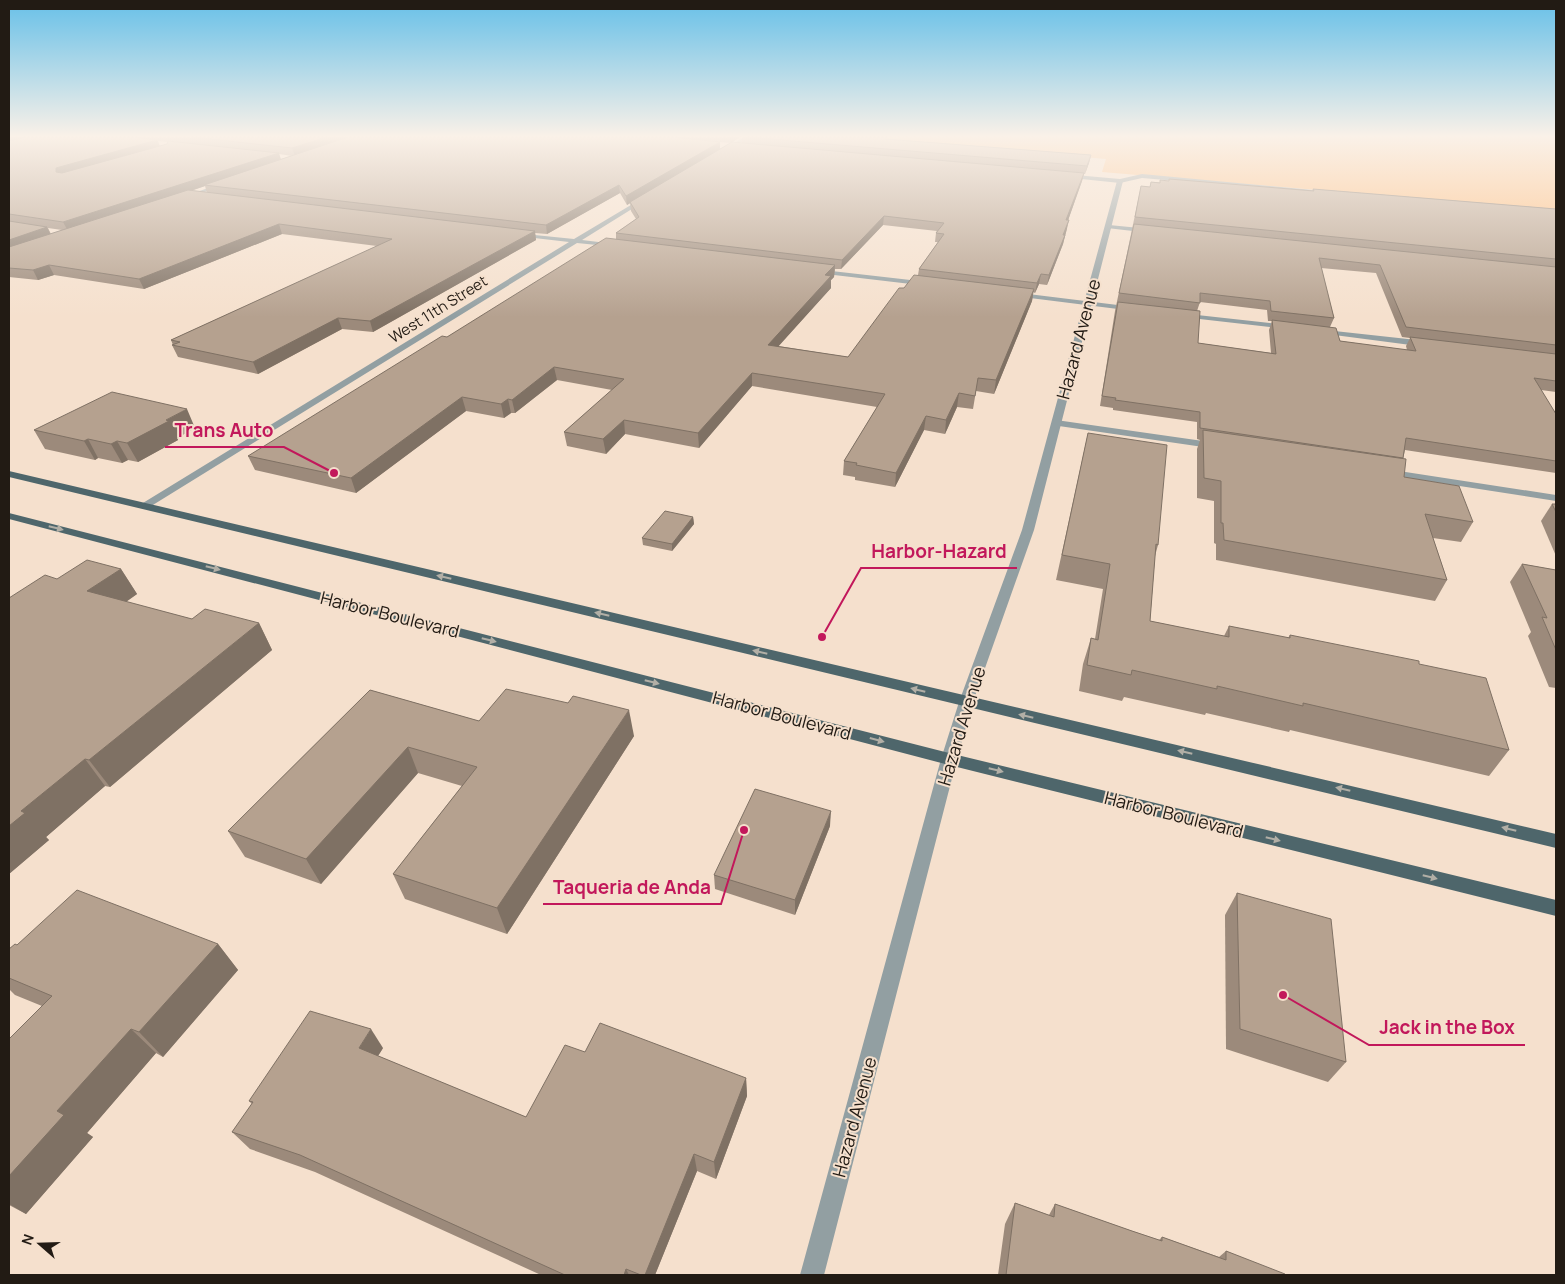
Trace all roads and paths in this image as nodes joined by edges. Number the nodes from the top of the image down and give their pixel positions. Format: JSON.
{"nodes":[{"id":1,"x":186,"y":197,"type":"edge"},
{"id":2,"x":647,"y":197,"type":"edge"},
{"id":3,"x":1116,"y":197,"type":"edge"},
{"id":4,"x":173,"y":201,"type":"edge"},
{"id":5,"x":1109,"y":227,"type":"junction"},
{"id":6,"x":1159,"y":232,"type":"edge"},
{"id":7,"x":507,"y":233,"type":"edge"},
{"id":8,"x":574,"y":241,"type":"junction"},
{"id":9,"x":622,"y":247,"type":"edge"},
{"id":10,"x":812,"y":270,"type":"edge"},
{"id":11,"x":933,"y":284,"type":"edge"},
{"id":12,"x":1010,"y":294,"type":"edge"},
{"id":13,"x":1087,"y":303,"type":"junction"},
{"id":14,"x":1146,"y":310,"type":"edge"},
{"id":15,"x":1175,"y":314,"type":"edge"},
{"id":16,"x":1292,"y":328,"type":"edge"},
{"id":17,"x":1312,"y":330,"type":"edge"},
{"id":18,"x":1439,"y":346,"type":"edge"},
{"id":19,"x":1056,"y":422,"type":"junction"},
{"id":20,"x":1230,"y":448,"type":"edge"},
{"id":21,"x":1374,"y":470,"type":"edge"},
{"id":22,"x":9,"y":474,"type":"edge"},
{"id":23,"x":1556,"y":498,"type":"edge"},
{"id":24,"x":144,"y":506,"type":"junction"},
{"id":25,"x":9,"y":516,"type":"edge"},
{"id":26,"x":966,"y":702,"type":"junction"},
{"id":27,"x":949,"y":758,"type":"junction"},
{"id":28,"x":1556,"y":841,"type":"edge"},
{"id":29,"x":1556,"y":908,"type":"edge"},
{"id":30,"x":812,"y":1275,"type":"edge"}],
"edges":[{"from":1,"to":4,"type":"street"},
{"from":2,"to":8,"type":"street","name":"West 11th Street"},
{"from":3,"to":5,"type":"street","name":"Hazard Avenue"},
{"from":5,"to":6,"type":"street"},
{"from":5,"to":13,"type":"street","name":"Hazard Avenue"},
{"from":7,"to":8,"type":"street"},
{"from":8,"to":9,"type":"street"},
{"from":8,"to":24,"type":"street","name":"West 11th Street"},
{"from":10,"to":11,"type":"street"},
{"from":12,"to":13,"type":"street"},
{"from":13,"to":14,"type":"street"},
{"from":13,"to":19,"type":"street","name":"Hazard Avenue"},
{"from":15,"to":16,"type":"street"},
{"from":17,"to":18,"type":"street"},
{"from":19,"to":20,"type":"street"},
{"from":19,"to":26,"type":"street","name":"Hazard Avenue"},
{"from":21,"to":23,"type":"street"},
{"from":22,"to":24,"type":"main road"},
{"from":26,"to":24,"type":"main road","one_way":true},
{"from":25,"to":27,"type":"main road","name":"Harbor Boulevard","one_way":true},
{"from":26,"to":27,"type":"street","name":"Hazard Avenue"},
{"from":28,"to":26,"type":"main road","one_way":true},
{"from":27,"to":29,"type":"main road","name":"Harbor Boulevard","one_way":true},
{"from":27,"to":30,"type":"street","name":"Hazard Avenue"}]}
